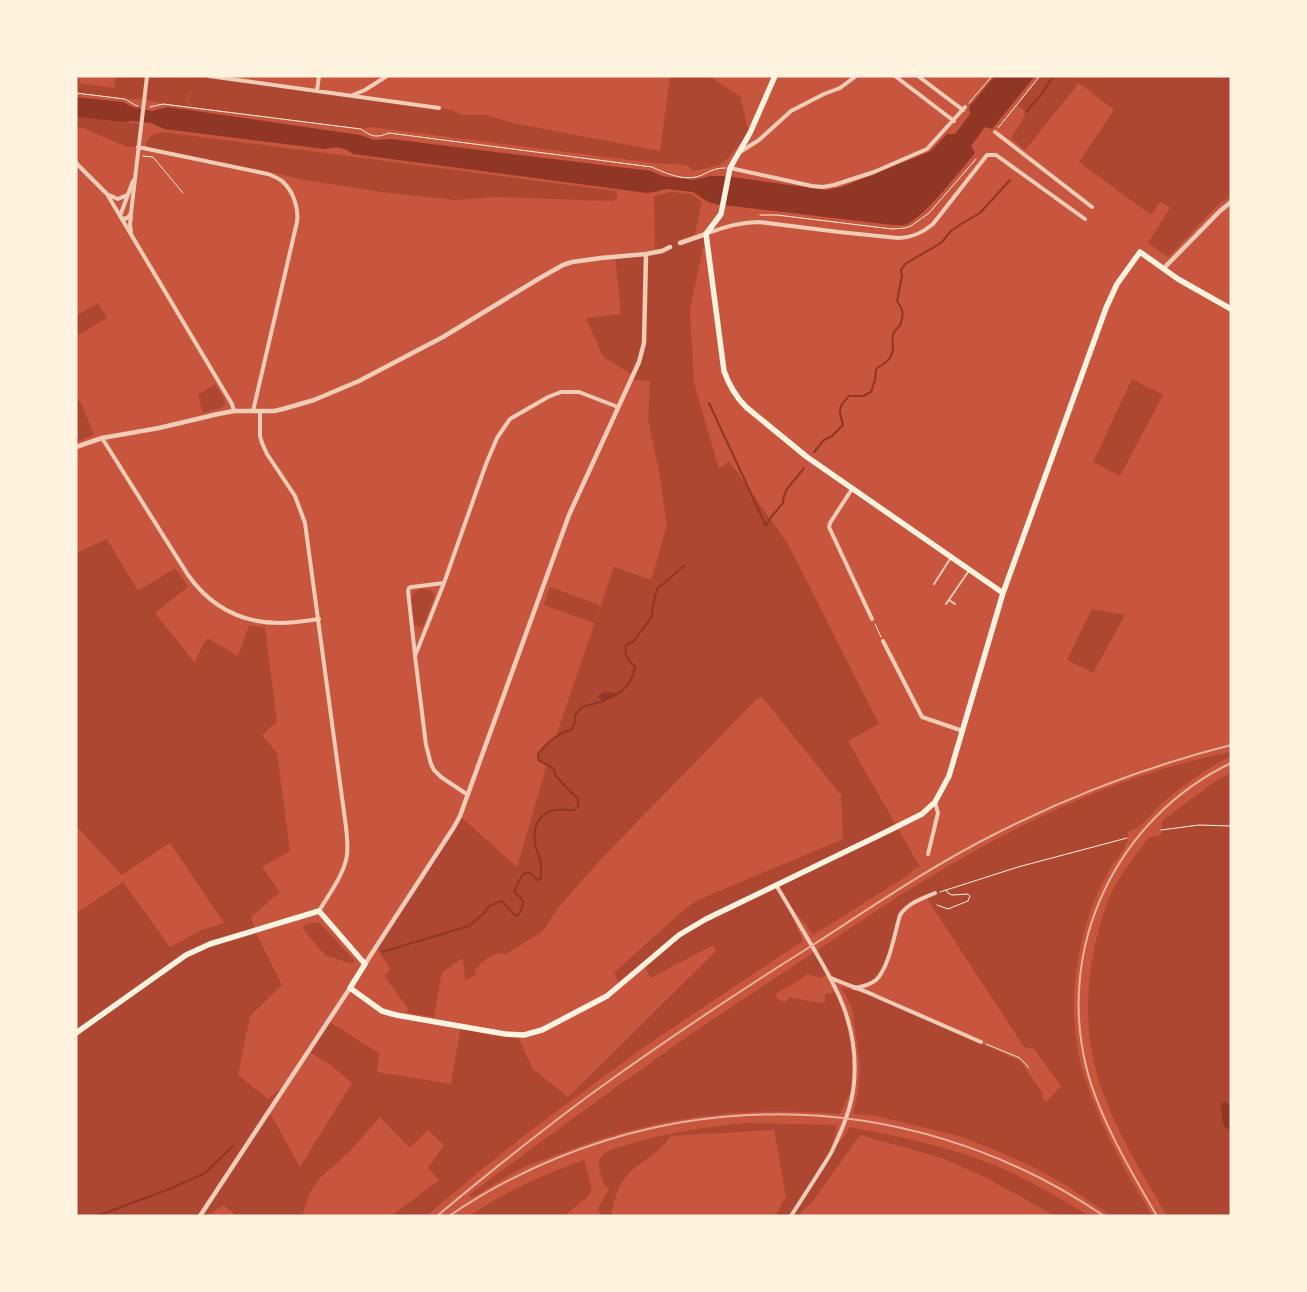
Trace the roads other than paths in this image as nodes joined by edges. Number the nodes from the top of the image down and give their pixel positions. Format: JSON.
{"nodes":[{"id":1,"x":146,"y":76,"type":"edge"},
{"id":2,"x":209,"y":76,"type":"edge"},
{"id":3,"x":319,"y":76,"type":"edge"},
{"id":4,"x":386,"y":76,"type":"edge"},
{"id":5,"x":775,"y":76,"type":"edge"},
{"id":6,"x":856,"y":76,"type":"edge"},
{"id":7,"x":895,"y":76,"type":"edge"},
{"id":8,"x":918,"y":76,"type":"edge"},
{"id":9,"x":380,"y":78,"type":"edge"},
{"id":10,"x":317,"y":91,"type":"junction"},
{"id":11,"x":351,"y":96,"type":"junction"},
{"id":12,"x":439,"y":108,"type":"dead end"},
{"id":13,"x":954,"y":121,"type":"junction"},
{"id":14,"x":995,"y":132,"type":"road end"},
{"id":15,"x":138,"y":147,"type":"junction"},
{"id":16,"x":736,"y":154,"type":"junction"},
{"id":17,"x":76,"y":163,"type":"edge"},
{"id":18,"x":730,"y":168,"type":"junction"},
{"id":19,"x":134,"y":177,"type":"junction"},
{"id":20,"x":107,"y":194,"type":"junction"},
{"id":21,"x":128,"y":195,"type":"junction"},
{"id":22,"x":1231,"y":202,"type":"edge"},
{"id":23,"x":1092,"y":207,"type":"dead end"},
{"id":24,"x":131,"y":213,"type":"junction"},
{"id":25,"x":120,"y":216,"type":"junction"},
{"id":26,"x":1085,"y":219,"type":"dead end"},
{"id":27,"x":706,"y":234,"type":"junction"},
{"id":28,"x":132,"y":236,"type":"junction"},
{"id":29,"x":680,"y":243,"type":"dead end"},
{"id":30,"x":670,"y":247,"type":"dead end"},
{"id":31,"x":646,"y":254,"type":"junction"},
{"id":32,"x":1163,"y":269,"type":"junction"},
{"id":33,"x":1231,"y":309,"type":"edge"},
{"id":34,"x":618,"y":407,"type":"junction"},
{"id":35,"x":234,"y":411,"type":"junction"},
{"id":36,"x":253,"y":411,"type":"junction"},
{"id":37,"x":260,"y":412,"type":"junction"},
{"id":38,"x":102,"y":438,"type":"junction"},
{"id":39,"x":76,"y":447,"type":"edge"},
{"id":40,"x":852,"y":489,"type":"junction"},
{"id":41,"x":951,"y":557,"type":"junction"},
{"id":42,"x":970,"y":570,"type":"junction"},
{"id":43,"x":444,"y":583,"type":"junction"},
{"id":44,"x":934,"y":584,"type":"dead end"},
{"id":45,"x":1003,"y":593,"type":"junction"},
{"id":46,"x":949,"y":600,"type":"junction"},
{"id":47,"x":946,"y":604,"type":"dead end"},
{"id":48,"x":955,"y":604,"type":"dead end"},
{"id":49,"x":318,"y":619,"type":"junction"},
{"id":50,"x":872,"y":619,"type":"road end"},
{"id":51,"x":883,"y":641,"type":"road end"},
{"id":52,"x":415,"y":656,"type":"junction"},
{"id":53,"x":963,"y":731,"type":"junction"},
{"id":54,"x":468,"y":796,"type":"junction"},
{"id":55,"x":935,"y":802,"type":"junction"},
{"id":56,"x":928,"y":854,"type":"dead end"},
{"id":57,"x":776,"y":885,"type":"junction"},
{"id":58,"x":935,"y":893,"type":"dead end"},
{"id":59,"x":319,"y":911,"type":"junction"},
{"id":60,"x":365,"y":964,"type":"junction"},
{"id":61,"x":831,"y":978,"type":"junction"},
{"id":62,"x":350,"y":988,"type":"junction"},
{"id":63,"x":852,"y":988,"type":"junction"},
{"id":64,"x":76,"y":1033,"type":"edge"},
{"id":65,"x":981,"y":1042,"type":"road end"},
{"id":66,"x":200,"y":1216,"type":"edge"},
{"id":67,"x":791,"y":1216,"type":"edge"}],
"edges":[{"from":1,"to":15,"type":"street"},
{"from":2,"to":10,"type":"street"},
{"from":3,"to":10,"type":"street"},
{"from":4,"to":9,"type":"street"},
{"from":5,"to":16,"type":"main road"},
{"from":6,"to":16,"type":"street"},
{"from":7,"to":13,"type":"street"},
{"from":8,"to":13,"type":"street"},
{"from":9,"to":11,"type":"street"},
{"from":10,"to":11,"type":"street"},
{"from":11,"to":12,"type":"street"},
{"from":13,"to":18,"type":"street"},
{"from":14,"to":23,"type":"street"},
{"from":15,"to":19,"type":"street"},
{"from":15,"to":36,"type":"street"},
{"from":16,"to":18,"type":"main road"},
{"from":17,"to":20,"type":"street"},
{"from":18,"to":27,"type":"main road"},
{"from":19,"to":21,"type":"street"},
{"from":19,"to":24,"type":"street"},
{"from":20,"to":21,"type":"street"},
{"from":20,"to":25,"type":"street"},
{"from":21,"to":25,"type":"street"},
{"from":22,"to":32,"type":"street"},
{"from":24,"to":25,"type":"street"},
{"from":24,"to":28,"type":"street"},
{"from":25,"to":28,"type":"street"},
{"from":26,"to":27,"type":"street"},
{"from":27,"to":29,"type":"street"},
{"from":27,"to":40,"type":"main road"},
{"from":28,"to":35,"type":"street"},
{"from":30,"to":31,"type":"street"},
{"from":31,"to":34,"type":"street"},
{"from":31,"to":37,"type":"street"},
{"from":32,"to":33,"type":"main road"},
{"from":32,"to":45,"type":"main road"},
{"from":34,"to":43,"type":"street"},
{"from":34,"to":54,"type":"street"},
{"from":35,"to":36,"type":"street"},
{"from":35,"to":38,"type":"street"},
{"from":36,"to":37,"type":"street"},
{"from":37,"to":49,"type":"street"},
{"from":38,"to":39,"type":"street"},
{"from":38,"to":49,"type":"street"},
{"from":40,"to":41,"type":"main road"},
{"from":40,"to":50,"type":"street"},
{"from":41,"to":42,"type":"main road"},
{"from":41,"to":44,"type":"lane"},
{"from":42,"to":45,"type":"main road"},
{"from":42,"to":46,"type":"lane"},
{"from":43,"to":52,"type":"street"},
{"from":43,"to":52,"type":"street"},
{"from":45,"to":53,"type":"main road"},
{"from":46,"to":47,"type":"lane"},
{"from":46,"to":48,"type":"lane"},
{"from":49,"to":59,"type":"street"},
{"from":51,"to":53,"type":"street"},
{"from":52,"to":54,"type":"street"},
{"from":53,"to":55,"type":"main road"},
{"from":54,"to":60,"type":"street"},
{"from":55,"to":56,"type":"street"},
{"from":55,"to":57,"type":"main road"},
{"from":57,"to":61,"type":"street"},
{"from":57,"to":62,"type":"main road"},
{"from":58,"to":63,"type":"street"},
{"from":59,"to":60,"type":"main road"},
{"from":59,"to":64,"type":"main road"},
{"from":60,"to":62,"type":"main road"},
{"from":61,"to":63,"type":"street"},
{"from":61,"to":67,"type":"street"},
{"from":62,"to":66,"type":"street"},
{"from":63,"to":65,"type":"street"}]}
